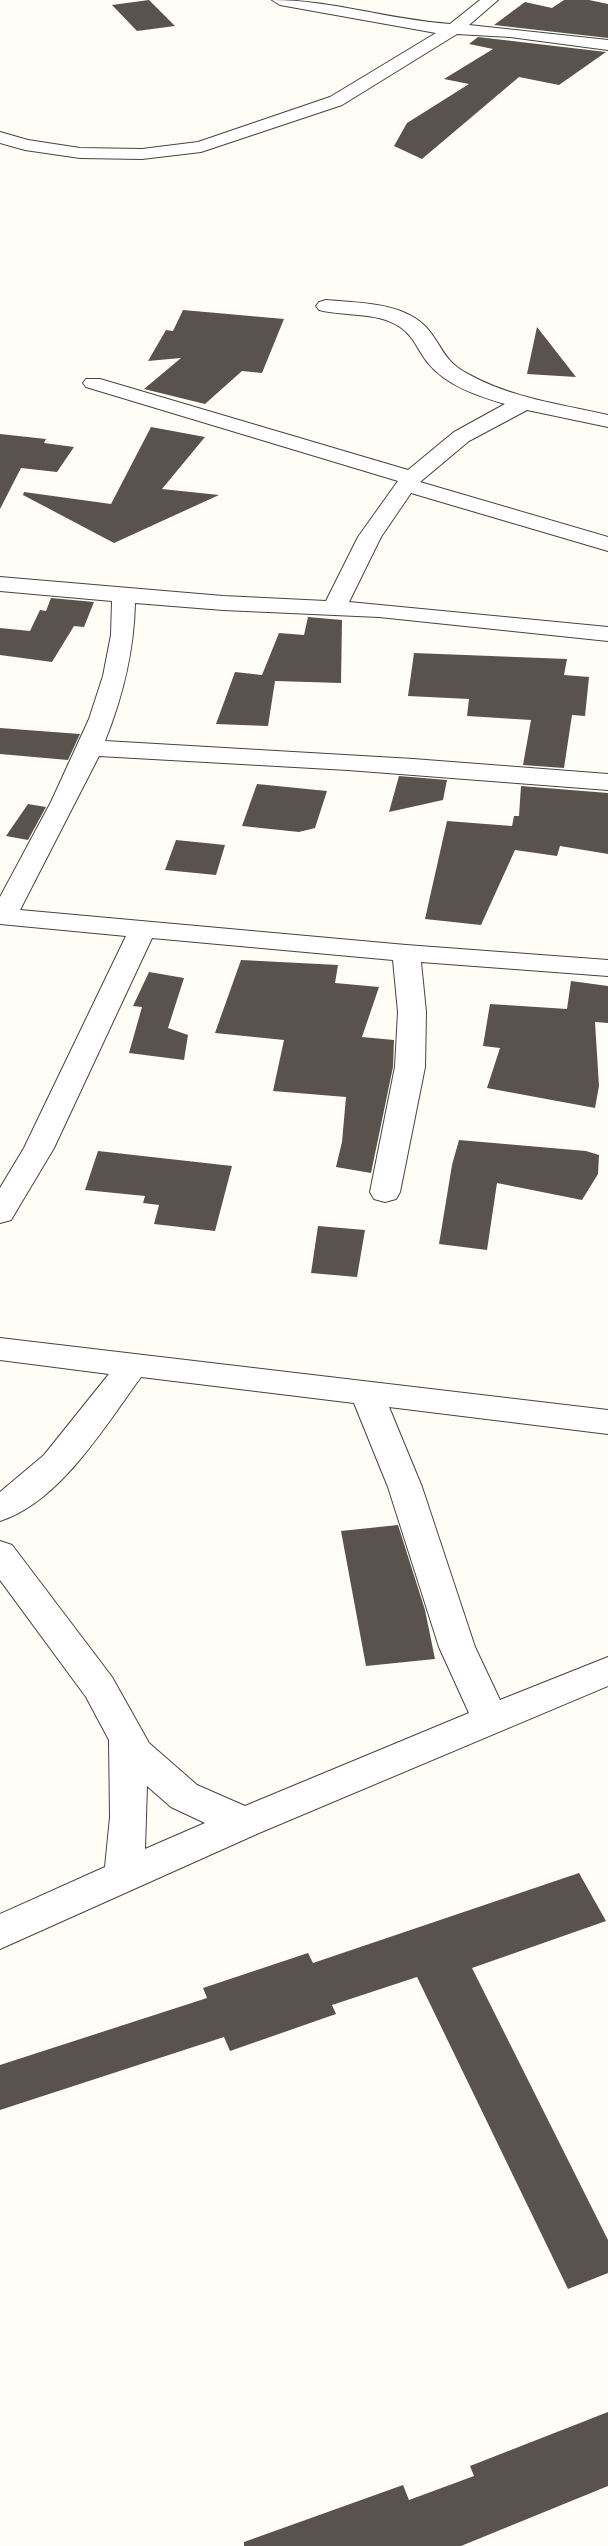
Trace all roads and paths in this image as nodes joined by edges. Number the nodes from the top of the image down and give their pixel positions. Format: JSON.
{"nodes":[{"id":1,"x":280,"y":0,"type":"edge"},
{"id":2,"x":490,"y":0,"type":"edge"},
{"id":3,"x":455,"y":28,"type":"junction"},
{"id":4,"x":608,"y":45,"type":"edge"},
{"id":5,"x":0,"y":136,"type":"edge"},
{"id":6,"x":326,"y":306,"type":"dead end"},
{"id":7,"x":93,"y":383,"type":"dead end"},
{"id":8,"x":525,"y":402,"type":"junction"},
{"id":9,"x":608,"y":422,"type":"edge"},
{"id":10,"x":410,"y":481,"type":"junction"},
{"id":11,"x":608,"y":544,"type":"edge"},
{"id":12,"x":0,"y":584,"type":"edge"},
{"id":13,"x":124,"y":595,"type":"junction"},
{"id":14,"x":335,"y":607,"type":"junction"},
{"id":15,"x":608,"y":634,"type":"edge"},
{"id":16,"x":89,"y":748,"type":"junction"},
{"id":17,"x":608,"y":782,"type":"edge"},
{"id":18,"x":1,"y":916,"type":"edge"},
{"id":19,"x":143,"y":928,"type":"junction"},
{"id":20,"x":406,"y":953,"type":"junction"},
{"id":21,"x":608,"y":968,"type":"edge"},
{"id":22,"x":385,"y":1192,"type":"dead end"},
{"id":23,"x":0,"y":1214,"type":"edge"},
{"id":24,"x":0,"y":1349,"type":"edge"},
{"id":25,"x":133,"y":1365,"type":"junction"},
{"id":26,"x":366,"y":1393,"type":"junction"},
{"id":27,"x":608,"y":1422,"type":"edge"},
{"id":28,"x":0,"y":1508,"type":"edge"},
{"id":29,"x":0,"y":1554,"type":"edge"},
{"id":30,"x":608,"y":1671,"type":"edge"},
{"id":31,"x":490,"y":1720,"type":"junction"},
{"id":32,"x":128,"y":1742,"type":"junction"},
{"id":33,"x":246,"y":1822,"type":"junction"},
{"id":34,"x":124,"y":1876,"type":"junction"},
{"id":35,"x":0,"y":1932,"type":"edge"}],
"edges":[{"from":1,"to":3,"type":"street"},
{"from":2,"to":3,"type":"street"},
{"from":3,"to":4,"type":"street"},
{"from":3,"to":5,"type":"street"},
{"from":6,"to":8,"type":"street"},
{"from":7,"to":10,"type":"street"},
{"from":8,"to":9,"type":"street"},
{"from":8,"to":10,"type":"street"},
{"from":10,"to":11,"type":"street"},
{"from":10,"to":14,"type":"street"},
{"from":12,"to":13,"type":"street"},
{"from":13,"to":14,"type":"street"},
{"from":13,"to":16,"type":"street"},
{"from":14,"to":15,"type":"street"},
{"from":16,"to":17,"type":"street"},
{"from":16,"to":18,"type":"street"},
{"from":18,"to":19,"type":"street"},
{"from":19,"to":20,"type":"street"},
{"from":19,"to":23,"type":"street"},
{"from":20,"to":21,"type":"street"},
{"from":20,"to":22,"type":"street"},
{"from":24,"to":25,"type":"street"},
{"from":25,"to":26,"type":"street"},
{"from":25,"to":28,"type":"street"},
{"from":26,"to":27,"type":"street"},
{"from":26,"to":31,"type":"street"},
{"from":29,"to":32,"type":"street"},
{"from":30,"to":31,"type":"street"},
{"from":31,"to":33,"type":"street"},
{"from":32,"to":33,"type":"street"},
{"from":32,"to":34,"type":"street"},
{"from":33,"to":34,"type":"street"},
{"from":34,"to":35,"type":"street"}]}
